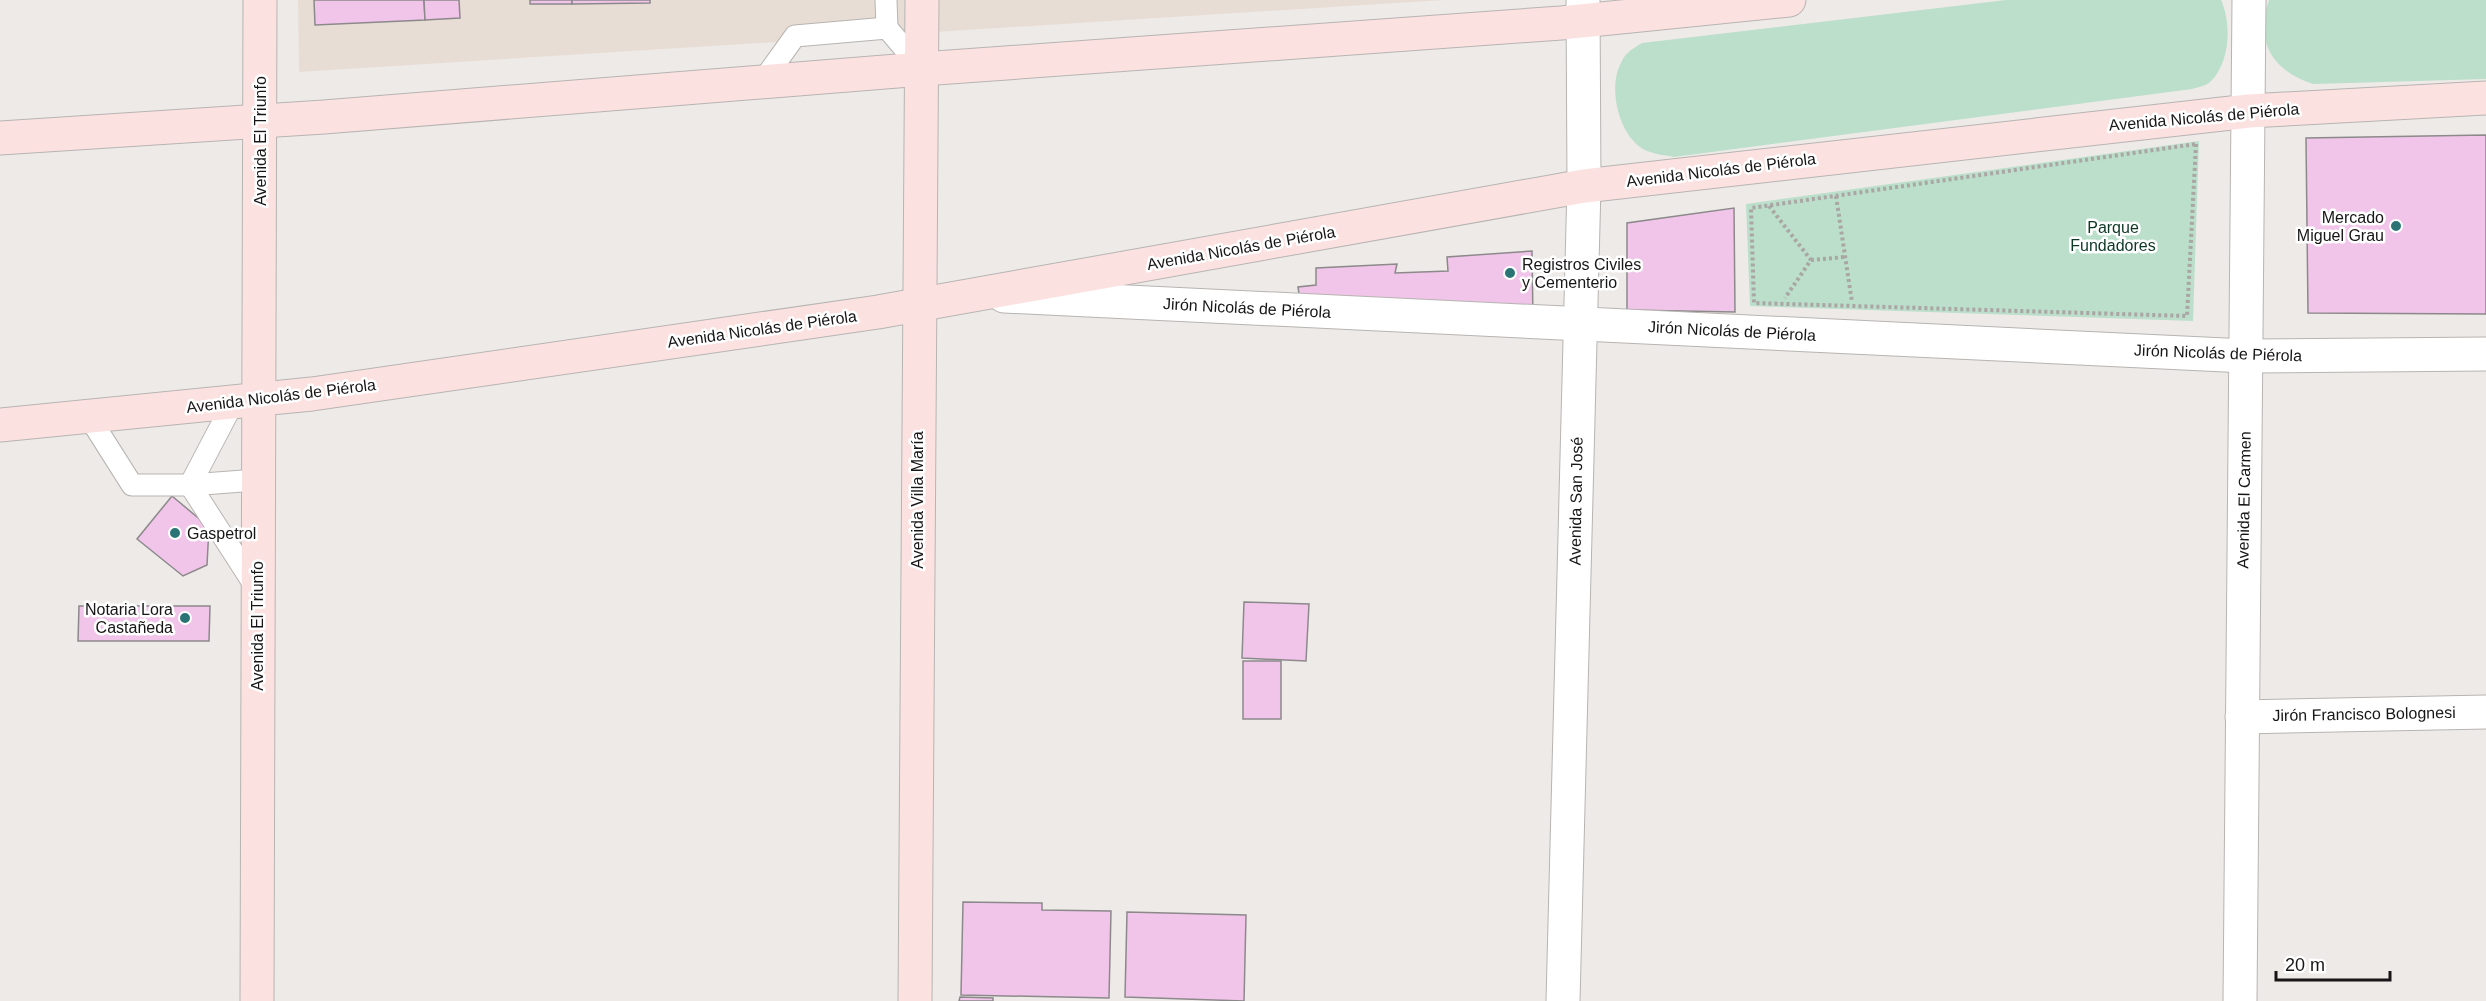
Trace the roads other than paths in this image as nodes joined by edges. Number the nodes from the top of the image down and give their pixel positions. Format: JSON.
{"nodes":[{"id":1,"x":260,"y":0,"type":"edge"},
{"id":2,"x":886,"y":0,"type":"edge"},
{"id":3,"x":922,"y":0,"type":"edge"},
{"id":4,"x":1789,"y":0,"type":"edge"},
{"id":5,"x":2249,"y":0,"type":"edge"},
{"id":6,"x":1583,"y":10,"type":"edge"},
{"id":7,"x":887,"y":28,"type":"junction"},
{"id":8,"x":922,"y":69,"type":"junction"},
{"id":9,"x":762,"y":82,"type":"junction"},
{"id":10,"x":2486,"y":98,"type":"edge"},
{"id":11,"x":2249,"y":111,"type":"junction"},
{"id":12,"x":260,"y":121,"type":"junction"},
{"id":13,"x":0,"y":138,"type":"edge"},
{"id":14,"x":1584,"y":186,"type":"junction"},
{"id":15,"x":979,"y":295,"type":"junction"},
{"id":16,"x":918,"y":305,"type":"junction"},
{"id":17,"x":1580,"y":324,"type":"junction"},
{"id":18,"x":2486,"y":354,"type":"edge"},
{"id":19,"x":2246,"y":356,"type":"junction"},
{"id":20,"x":245,"y":402,"type":"junction"},
{"id":21,"x":89,"y":417,"type":"junction"},
{"id":22,"x":0,"y":425,"type":"edge"},
{"id":23,"x":257,"y":480,"type":"junction"},
{"id":24,"x":190,"y":485,"type":"junction"},
{"id":25,"x":257,"y":590,"type":"junction"},
{"id":26,"x":2486,"y":712,"type":"edge"},
{"id":27,"x":2242,"y":717,"type":"junction"},
{"id":28,"x":257,"y":1001,"type":"edge"},
{"id":29,"x":915,"y":1001,"type":"edge"},
{"id":30,"x":1563,"y":1001,"type":"edge"},
{"id":31,"x":2240,"y":1001,"type":"edge"}],
"edges":[{"from":1,"to":12,"type":"main road","name":"Avenida El Triunfo"},
{"from":2,"to":7,"type":"lane"},
{"from":3,"to":8,"type":"main road","name":"Avenida Villa María"},
{"from":4,"to":6,"type":"main road"},
{"from":5,"to":11,"type":"street","name":"Avenida El Carmen"},
{"from":6,"to":8,"type":"main road"},
{"from":6,"to":14,"type":"street","name":"Avenida San José"},
{"from":7,"to":8,"type":"lane"},
{"from":7,"to":9,"type":"lane"},
{"from":8,"to":9,"type":"main road"},
{"from":8,"to":16,"type":"main road","name":"Avenida Villa María"},
{"from":9,"to":12,"type":"main road"},
{"from":10,"to":11,"type":"main road","name":"Avenida Nicolás de Piérola"},
{"from":11,"to":14,"type":"main road","name":"Avenida Nicolás de Piérola"},
{"from":11,"to":19,"type":"street","name":"Avenida El Carmen"},
{"from":12,"to":13,"type":"main road"},
{"from":12,"to":20,"type":"main road","name":"Avenida El Triunfo"},
{"from":14,"to":15,"type":"main road","name":"Avenida Nicolás de Piérola"},
{"from":14,"to":17,"type":"street","name":"Avenida San José"},
{"from":15,"to":16,"type":"main road","name":"Avenida Nicolás de Piérola"},
{"from":15,"to":17,"type":"street","name":"Jirón Nicolás de Piérola"},
{"from":16,"to":20,"type":"main road","name":"Avenida Nicolás de Piérola"},
{"from":16,"to":29,"type":"main road","name":"Avenida Villa María"},
{"from":17,"to":19,"type":"street","name":"Jirón Nicolás de Piérola"},
{"from":17,"to":30,"type":"street","name":"Avenida San José"},
{"from":18,"to":19,"type":"street","name":"Jirón Nicolás de Piérola"},
{"from":19,"to":27,"type":"street","name":"Avenida El Carmen"},
{"from":20,"to":21,"type":"main road","name":"Avenida Nicolás de Piérola"},
{"from":20,"to":23,"type":"main road","name":"Avenida El Triunfo"},
{"from":20,"to":24,"type":"lane"},
{"from":21,"to":22,"type":"main road","name":"Avenida Nicolás de Piérola"},
{"from":21,"to":24,"type":"lane"},
{"from":23,"to":24,"type":"lane"},
{"from":23,"to":25,"type":"main road","name":"Avenida El Triunfo"},
{"from":24,"to":25,"type":"lane"},
{"from":25,"to":28,"type":"main road","name":"Avenida El Triunfo"},
{"from":26,"to":27,"type":"street","name":"Jirón Francisco Bolognesi"},
{"from":27,"to":31,"type":"street","name":"Avenida El Carmen"}]}
